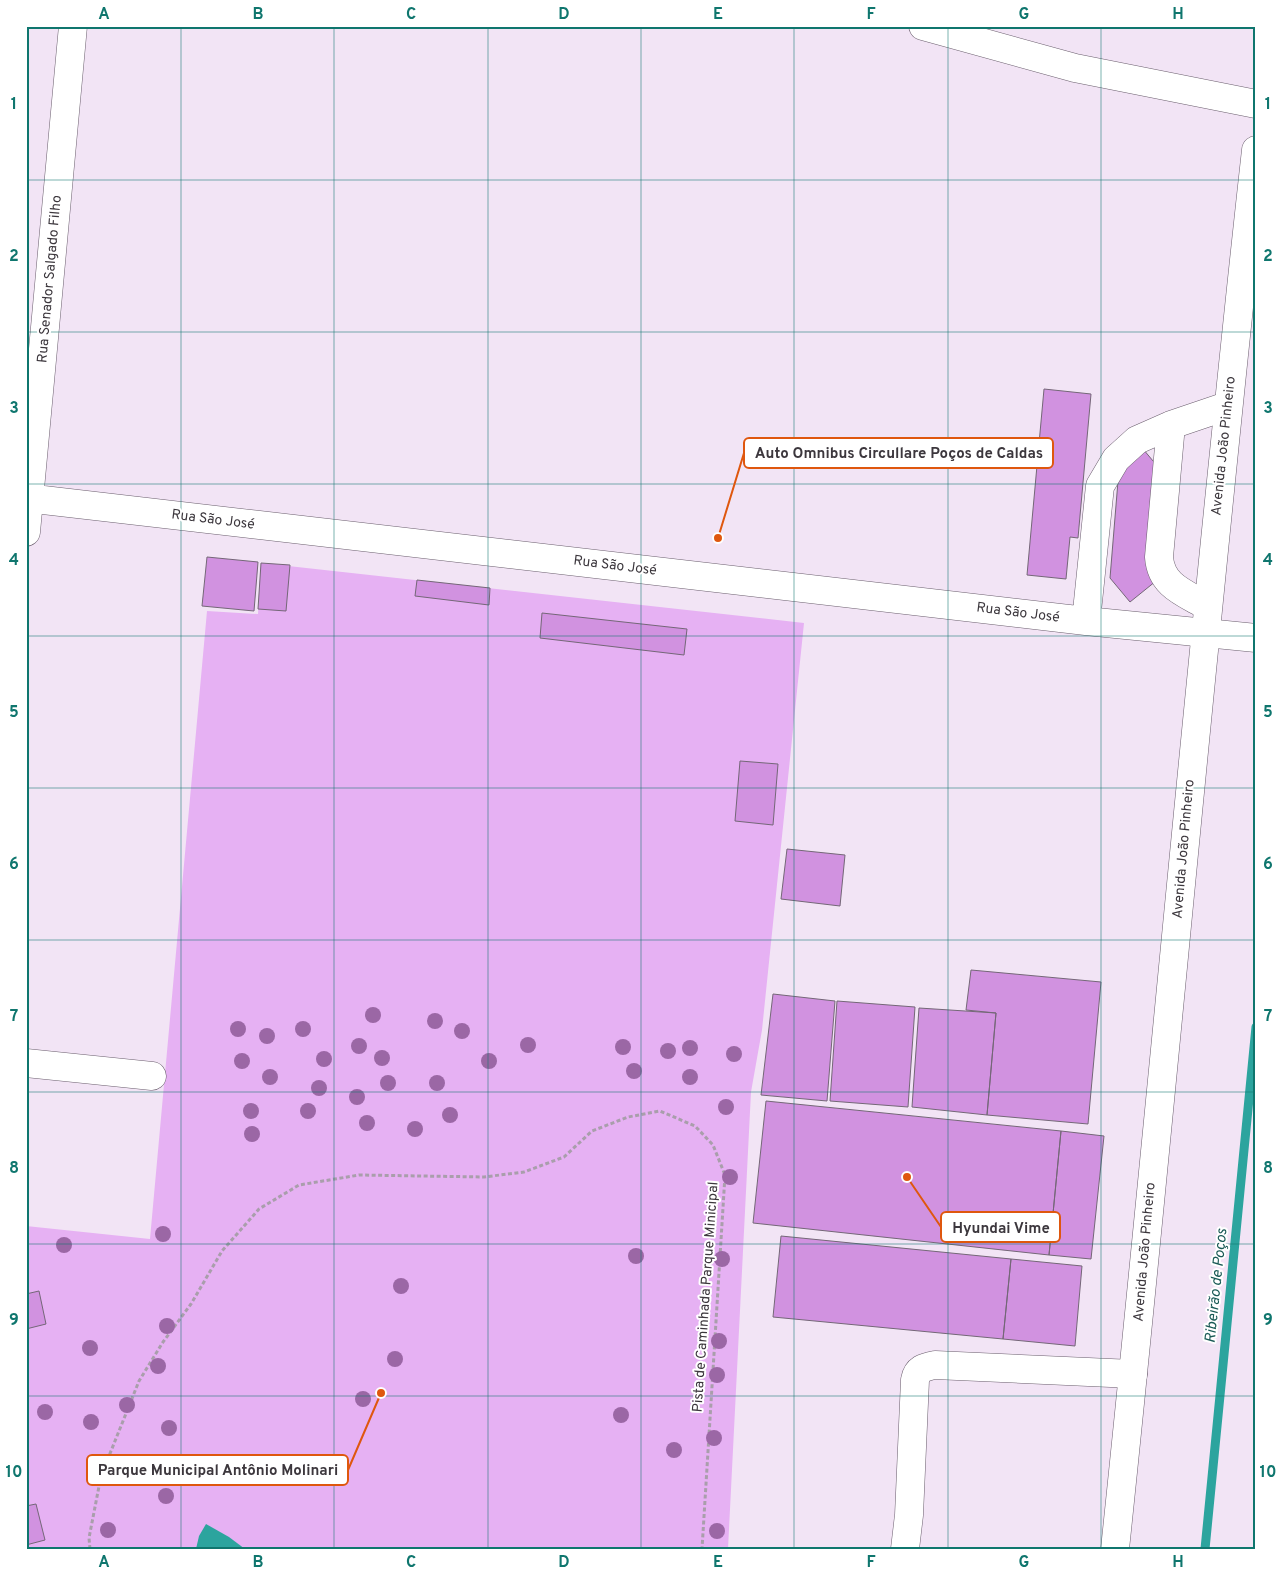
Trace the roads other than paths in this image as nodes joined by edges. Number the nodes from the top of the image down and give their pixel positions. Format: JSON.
{"nodes":[{"id":1,"x":73,"y":26,"type":"edge"},
{"id":2,"x":923,"y":26,"type":"edge"},
{"id":3,"x":1256,"y":104,"type":"edge"},
{"id":4,"x":1256,"y":150,"type":"edge"},
{"id":5,"x":1227,"y":406,"type":"junction"},
{"id":6,"x":1171,"y":425,"type":"junction"},
{"id":7,"x":28,"y":499,"type":"edge"},
{"id":8,"x":26,"y":532,"type":"edge"},
{"id":9,"x":1208,"y":606,"type":"junction"},
{"id":10,"x":1086,"y":621,"type":"junction"},
{"id":11,"x":1205,"y":633,"type":"junction"},
{"id":12,"x":1248,"y":638,"type":"edge"},
{"id":13,"x":26,"y":1064,"type":"edge"},
{"id":14,"x":152,"y":1076,"type":"dead end"},
{"id":15,"x":1133,"y":1374,"type":"junction"},
{"id":16,"x":905,"y":1549,"type":"edge"},
{"id":17,"x":1115,"y":1549,"type":"edge"}],
"edges":[{"from":1,"to":7,"type":"street","name":"Rua Senador Salgado Filho"},
{"from":2,"to":3,"type":"street"},
{"from":4,"to":5,"type":"street","name":"Avenida João Pinheiro"},
{"from":5,"to":6,"type":"street"},
{"from":5,"to":9,"type":"street","name":"Avenida João Pinheiro"},
{"from":6,"to":9,"type":"street"},
{"from":6,"to":10,"type":"street"},
{"from":7,"to":8,"type":"street","name":"Rua Senador Salgado Filho"},
{"from":7,"to":10,"type":"street","name":"Rua São José"},
{"from":9,"to":11,"type":"street","name":"Avenida João Pinheiro"},
{"from":10,"to":11,"type":"street","name":"Rua São José"},
{"from":11,"to":12,"type":"street","name":"Rua São José"},
{"from":11,"to":15,"type":"street","name":"Avenida João Pinheiro"},
{"from":13,"to":14,"type":"street"},
{"from":15,"to":16,"type":"street"},
{"from":15,"to":17,"type":"street","name":"Avenida João Pinheiro"}]}
